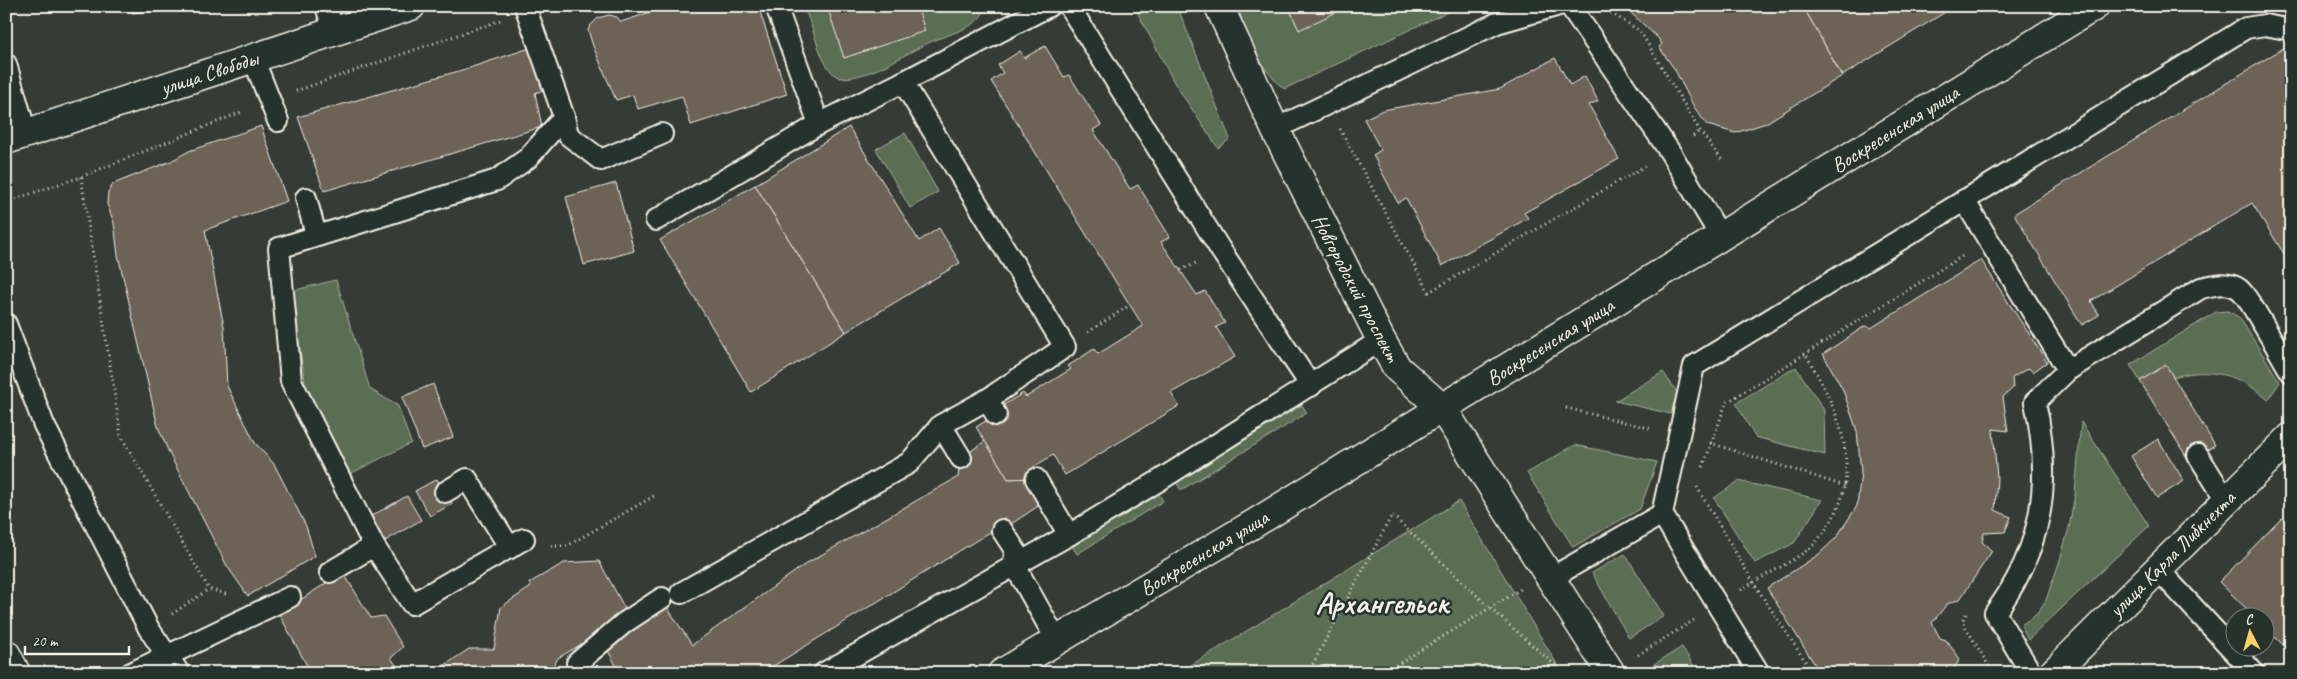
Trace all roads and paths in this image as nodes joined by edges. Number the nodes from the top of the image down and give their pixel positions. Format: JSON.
{"nodes":[{"id":1,"x":326,"y":6,"type":"edge"},
{"id":2,"x":525,"y":6,"type":"edge"},
{"id":3,"x":776,"y":6,"type":"edge"},
{"id":4,"x":1048,"y":6,"type":"edge"},
{"id":5,"x":1069,"y":6,"type":"edge"},
{"id":6,"x":1219,"y":6,"type":"edge"},
{"id":7,"x":1570,"y":6,"type":"edge"},
{"id":8,"x":2095,"y":6,"type":"edge"},
{"id":9,"x":408,"y":7,"type":"edge"},
{"id":10,"x":1543,"y":8,"type":"edge"},
{"id":11,"x":1608,"y":11,"type":"dead end"},
{"id":12,"x":2291,"y":30,"type":"edge"},
{"id":13,"x":334,"y":32,"type":"junction"},
{"id":14,"x":253,"y":58,"type":"junction"},
{"id":15,"x":6,"y":64,"type":"edge"},
{"id":16,"x":903,"y":82,"type":"junction"},
{"id":17,"x":1327,"y":105,"type":"junction"},
{"id":18,"x":564,"y":117,"type":"junction"},
{"id":19,"x":278,"y":121,"type":"dead end"},
{"id":20,"x":819,"y":124,"type":"junction"},
{"id":21,"x":1275,"y":129,"type":"junction"},
{"id":22,"x":1700,"y":131,"type":"junction"},
{"id":23,"x":662,"y":134,"type":"dead end"},
{"id":24,"x":16,"y":136,"type":"edge"},
{"id":25,"x":1670,"y":152,"type":"junction"},
{"id":26,"x":1722,"y":160,"type":"dead end"},
{"id":27,"x":82,"y":177,"type":"dead end"},
{"id":28,"x":306,"y":198,"type":"dead end"},
{"id":29,"x":1964,"y":200,"type":"junction"},
{"id":30,"x":656,"y":220,"type":"dead end"},
{"id":31,"x":316,"y":235,"type":"junction"},
{"id":32,"x":1722,"y":238,"type":"junction"},
{"id":33,"x":1965,"y":254,"type":"dead end"},
{"id":34,"x":1130,"y":305,"type":"dead end"},
{"id":35,"x":6,"y":324,"type":"edge"},
{"id":36,"x":1380,"y":340,"type":"junction"},
{"id":37,"x":1065,"y":347,"type":"junction"},
{"id":38,"x":1805,"y":354,"type":"junction"},
{"id":39,"x":2068,"y":370,"type":"junction"},
{"id":40,"x":2291,"y":372,"type":"edge"},
{"id":41,"x":1311,"y":386,"type":"junction"},
{"id":42,"x":1442,"y":408,"type":"junction"},
{"id":43,"x":1566,"y":408,"type":"dead end"},
{"id":44,"x":941,"y":425,"type":"junction"},
{"id":45,"x":1679,"y":435,"type":"junction"},
{"id":46,"x":2291,"y":436,"type":"edge"},
{"id":47,"x":1711,"y":443,"type":"junction"},
{"id":48,"x":2198,"y":456,"type":"dead end"},
{"id":49,"x":961,"y":458,"type":"dead end"},
{"id":50,"x":1703,"y":469,"type":"dead end"},
{"id":51,"x":1036,"y":478,"type":"dead end"},
{"id":52,"x":1700,"y":478,"type":"dead end"},
{"id":53,"x":1845,"y":486,"type":"junction"},
{"id":54,"x":445,"y":492,"type":"dead end"},
{"id":55,"x":654,"y":496,"type":"dead end"},
{"id":56,"x":2226,"y":500,"type":"junction"},
{"id":57,"x":1662,"y":514,"type":"junction"},
{"id":58,"x":1002,"y":530,"type":"dead end"},
{"id":59,"x":1069,"y":534,"type":"junction"},
{"id":60,"x":517,"y":544,"type":"junction"},
{"id":61,"x":374,"y":546,"type":"junction"},
{"id":62,"x":1014,"y":564,"type":"junction"},
{"id":63,"x":2157,"y":568,"type":"junction"},
{"id":64,"x":330,"y":572,"type":"dead end"},
{"id":65,"x":1539,"y":582,"type":"junction"},
{"id":66,"x":1753,"y":582,"type":"junction"},
{"id":67,"x":238,"y":597,"type":"dead end"},
{"id":68,"x":290,"y":597,"type":"dead end"},
{"id":69,"x":1490,"y":608,"type":"junction"},
{"id":70,"x":1967,"y":613,"type":"dead end"},
{"id":71,"x":1058,"y":641,"type":"junction"},
{"id":72,"x":6,"y":654,"type":"edge"},
{"id":73,"x":174,"y":665,"type":"edge"},
{"id":74,"x":1608,"y":672,"type":"edge"},
{"id":75,"x":16,"y":673,"type":"edge"},
{"id":76,"x":131,"y":673,"type":"edge"},
{"id":77,"x":583,"y":673,"type":"edge"},
{"id":78,"x":824,"y":673,"type":"edge"},
{"id":79,"x":1002,"y":673,"type":"edge"},
{"id":80,"x":1308,"y":673,"type":"edge"},
{"id":81,"x":1383,"y":673,"type":"edge"},
{"id":82,"x":1564,"y":673,"type":"edge"},
{"id":83,"x":1759,"y":673,"type":"edge"},
{"id":84,"x":1813,"y":673,"type":"edge"},
{"id":85,"x":1993,"y":673,"type":"edge"},
{"id":86,"x":2031,"y":673,"type":"edge"},
{"id":87,"x":2053,"y":673,"type":"edge"},
{"id":88,"x":2254,"y":673,"type":"edge"}],
"edges":[{"from":1,"to":13,"type":"lane"},
{"from":2,"to":18,"type":"lane"},
{"from":3,"to":20,"type":"lane"},
{"from":4,"to":16,"type":"lane"},
{"from":5,"to":41,"type":"lane"},
{"from":6,"to":21,"type":"street","name":"Новгородский проспект"},
{"from":7,"to":25,"type":"lane"},
{"from":8,"to":32,"type":"street","name":"Воскресенская улица"},
{"from":9,"to":13,"type":"street","name":"улица Свободы"},
{"from":10,"to":17,"type":"lane"},
{"from":11,"to":22,"type":"path"},
{"from":12,"to":29,"type":"lane"},
{"from":13,"to":14,"type":"street","name":"улица Свободы"},
{"from":14,"to":19,"type":"lane"},
{"from":14,"to":24,"type":"street","name":"улица Свободы"},
{"from":15,"to":24,"type":"lane"},
{"from":16,"to":20,"type":"lane"},
{"from":16,"to":37,"type":"lane"},
{"from":17,"to":21,"type":"lane"},
{"from":17,"to":25,"type":"path"},
{"from":18,"to":23,"type":"lane"},
{"from":18,"to":31,"type":"lane"},
{"from":20,"to":30,"type":"lane"},
{"from":21,"to":36,"type":"street","name":"Новгородский проспект"},
{"from":22,"to":25,"type":"path"},
{"from":22,"to":26,"type":"path"},
{"from":25,"to":32,"type":"lane"},
{"from":27,"to":67,"type":"path"},
{"from":28,"to":31,"type":"lane"},
{"from":29,"to":39,"type":"lane"},
{"from":29,"to":45,"type":"lane"},
{"from":31,"to":61,"type":"lane"},
{"from":32,"to":42,"type":"street","name":"Воскресенская улица"},
{"from":33,"to":38,"type":"path"},
{"from":34,"to":37,"type":"path"},
{"from":35,"to":73,"type":"lane"},
{"from":36,"to":41,"type":"lane"},
{"from":36,"to":42,"type":"street","name":"Новгородский проспект"},
{"from":37,"to":44,"type":"lane"},
{"from":38,"to":47,"type":"path"},
{"from":38,"to":53,"type":"path"},
{"from":39,"to":40,"type":"lane"},
{"from":39,"to":86,"type":"lane"},
{"from":41,"to":59,"type":"lane"},
{"from":42,"to":65,"type":"street","name":"Новгородский проспект"},
{"from":42,"to":71,"type":"street","name":"Воскресенская улица"},
{"from":43,"to":45,"type":"path"},
{"from":44,"to":49,"type":"lane"},
{"from":44,"to":77,"type":"lane"},
{"from":45,"to":47,"type":"path"},
{"from":45,"to":57,"type":"lane"},
{"from":46,"to":56,"type":"street","name":"улица Карла Либкнехта"},
{"from":47,"to":50,"type":"path"},
{"from":47,"to":53,"type":"path"},
{"from":48,"to":56,"type":"lane"},
{"from":51,"to":59,"type":"lane"},
{"from":52,"to":66,"type":"path"},
{"from":53,"to":66,"type":"path"},
{"from":54,"to":60,"type":"lane"},
{"from":55,"to":60,"type":"path"},
{"from":56,"to":63,"type":"street","name":"улица Карла Либкнехта"},
{"from":57,"to":65,"type":"lane"},
{"from":57,"to":83,"type":"lane"},
{"from":58,"to":62,"type":"lane"},
{"from":59,"to":62,"type":"lane"},
{"from":60,"to":61,"type":"lane"},
{"from":61,"to":64,"type":"lane"},
{"from":62,"to":71,"type":"lane"},
{"from":62,"to":78,"type":"lane"},
{"from":63,"to":87,"type":"street","name":"улица Карла Либкнехта"},
{"from":63,"to":88,"type":"lane"},
{"from":65,"to":69,"type":"path"},
{"from":65,"to":74,"type":"street","name":"Новгородский проспект"},
{"from":66,"to":84,"type":"path"},
{"from":68,"to":73,"type":"lane"},
{"from":69,"to":80,"type":"path"},
{"from":69,"to":81,"type":"path"},
{"from":69,"to":82,"type":"path"},
{"from":70,"to":85,"type":"path"},
{"from":71,"to":79,"type":"street","name":"Воскресенская улица"},
{"from":72,"to":75,"type":"street"},
{"from":73,"to":76,"type":"lane"}]}
